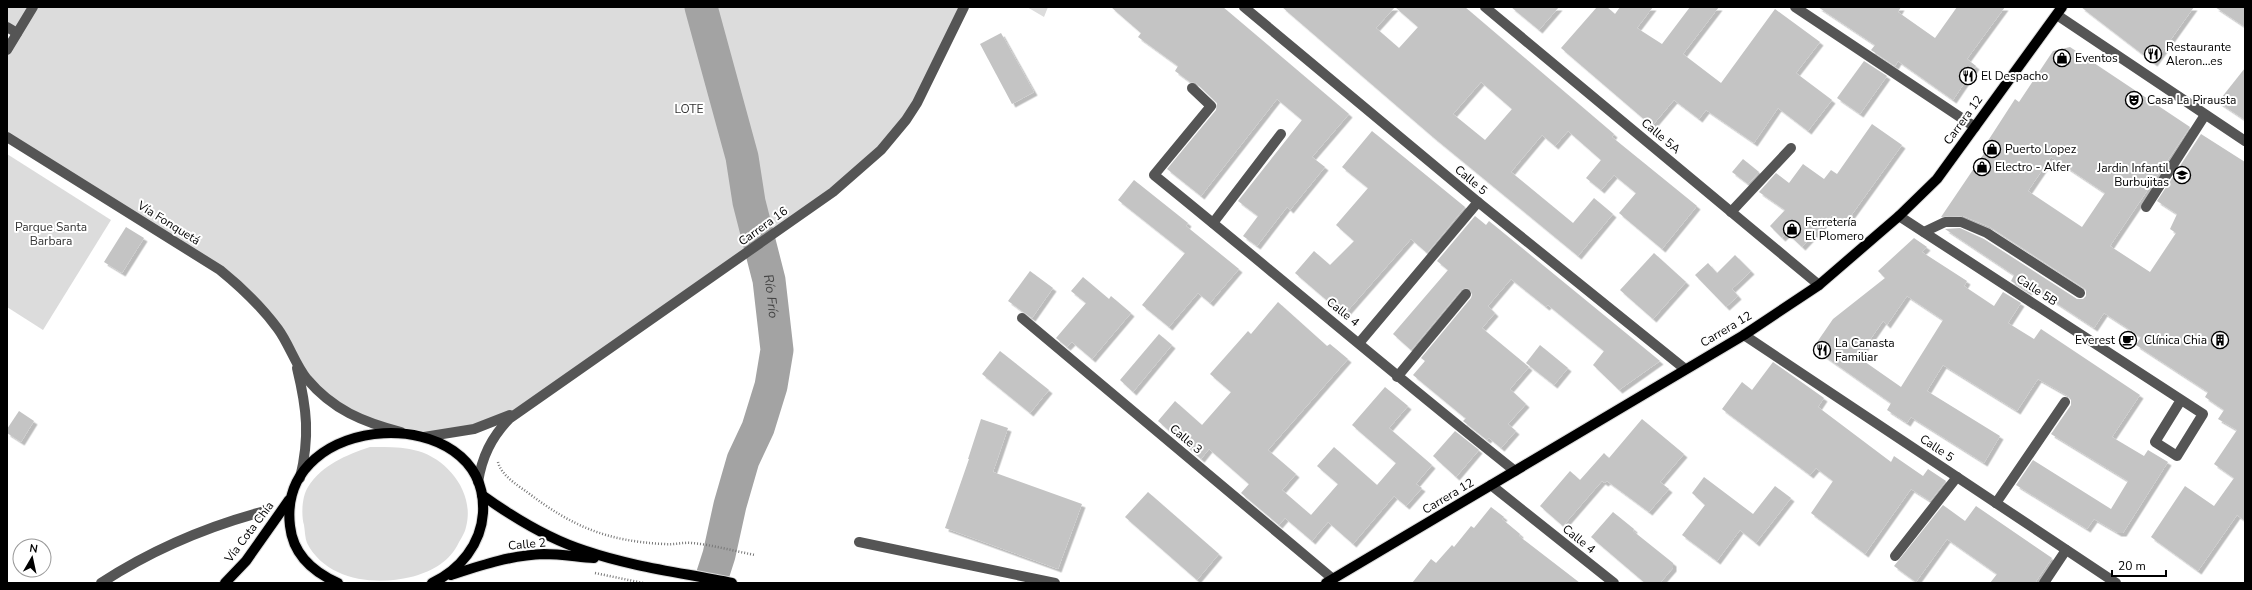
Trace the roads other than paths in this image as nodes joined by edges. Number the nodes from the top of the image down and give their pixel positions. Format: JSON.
{"nodes":[{"id":1,"x":33,"y":7,"type":"edge"},
{"id":2,"x":964,"y":7,"type":"edge"},
{"id":3,"x":1244,"y":7,"type":"edge"},
{"id":4,"x":1485,"y":7,"type":"edge"},
{"id":5,"x":1794,"y":7,"type":"edge"},
{"id":6,"x":2060,"y":11,"type":"edge"},
{"id":7,"x":7,"y":27,"type":"edge"},
{"id":8,"x":17,"y":33,"type":"junction"},
{"id":9,"x":7,"y":50,"type":"edge"},
{"id":10,"x":1192,"y":88,"type":"dead end"},
{"id":11,"x":2205,"y":115,"type":"junction"},
{"id":12,"x":1975,"y":127,"type":"junction"},
{"id":13,"x":1281,"y":134,"type":"dead end"},
{"id":14,"x":7,"y":137,"type":"edge"},
{"id":15,"x":2245,"y":141,"type":"edge"},
{"id":16,"x":1791,"y":148,"type":"dead end"},
{"id":17,"x":1478,"y":202,"type":"junction"},
{"id":18,"x":2146,"y":207,"type":"dead end"},
{"id":19,"x":1731,"y":212,"type":"junction"},
{"id":20,"x":1899,"y":216,"type":"junction"},
{"id":21,"x":1213,"y":223,"type":"junction"},
{"id":22,"x":1924,"y":232,"type":"junction"},
{"id":23,"x":1819,"y":285,"type":"junction"},
{"id":24,"x":2080,"y":293,"type":"dead end"},
{"id":25,"x":1466,"y":294,"type":"dead end"},
{"id":26,"x":1022,"y":318,"type":"dead end"},
{"id":27,"x":1744,"y":335,"type":"junction"},
{"id":28,"x":1360,"y":342,"type":"junction"},
{"id":29,"x":294,"y":357,"type":"junction"},
{"id":30,"x":1685,"y":369,"type":"junction"},
{"id":31,"x":1397,"y":377,"type":"junction"},
{"id":32,"x":2181,"y":400,"type":"junction"},
{"id":33,"x":2065,"y":402,"type":"dead end"},
{"id":34,"x":519,"y":411,"type":"junction"},
{"id":35,"x":412,"y":434,"type":"junction"},
{"id":36,"x":424,"y":437,"type":"junction"},
{"id":37,"x":1515,"y":471,"type":"junction"},
{"id":38,"x":1957,"y":477,"type":"junction"},
{"id":39,"x":300,"y":478,"type":"junction"},
{"id":40,"x":478,"y":482,"type":"junction"},
{"id":41,"x":1491,"y":485,"type":"junction"},
{"id":42,"x":292,"y":494,"type":"junction"},
{"id":43,"x":482,"y":495,"type":"junction"},
{"id":44,"x":1996,"y":503,"type":"junction"},
{"id":45,"x":265,"y":512,"type":"dead end"},
{"id":46,"x":859,"y":542,"type":"dead end"},
{"id":47,"x":2066,"y":550,"type":"junction"},
{"id":48,"x":1895,"y":556,"type":"dead end"},
{"id":49,"x":614,"y":560,"type":"junction"},
{"id":50,"x":445,"y":576,"type":"junction"},
{"id":51,"x":1329,"y":581,"type":"edge"},
{"id":52,"x":101,"y":583,"type":"edge"},
{"id":53,"x":225,"y":583,"type":"edge"},
{"id":54,"x":338,"y":583,"type":"edge"},
{"id":55,"x":432,"y":583,"type":"edge"},
{"id":56,"x":732,"y":583,"type":"edge"},
{"id":57,"x":1055,"y":583,"type":"edge"},
{"id":58,"x":1614,"y":583,"type":"edge"},
{"id":59,"x":2044,"y":583,"type":"edge"},
{"id":60,"x":2116,"y":583,"type":"edge"}],
"edges":[{"from":1,"to":8,"type":"street"},
{"from":2,"to":34,"type":"street","name":"Carrera 16"},
{"from":3,"to":17,"type":"street","name":"Calle 5"},
{"from":4,"to":19,"type":"street","name":"Calle 5A"},
{"from":5,"to":12,"type":"street"},
{"from":6,"to":11,"type":"street"},
{"from":6,"to":12,"type":"main road","name":"Carrera 12"},
{"from":7,"to":8,"type":"street"},
{"from":8,"to":9,"type":"street"},
{"from":10,"to":21,"type":"street","name":"Calle 4"},
{"from":11,"to":15,"type":"street"},
{"from":11,"to":18,"type":"street"},
{"from":12,"to":20,"type":"main road","name":"Carrera 12"},
{"from":13,"to":21,"type":"street"},
{"from":14,"to":29,"type":"street","name":"Vía Fonquetá"},
{"from":16,"to":19,"type":"street"},
{"from":17,"to":28,"type":"street"},
{"from":17,"to":30,"type":"street","name":"Calle 5"},
{"from":19,"to":23,"type":"street","name":"Calle 5A"},
{"from":20,"to":22,"type":"street","name":"Calle 5B"},
{"from":20,"to":23,"type":"main road","name":"Carrera 12"},
{"from":21,"to":28,"type":"street","name":"Calle 4"},
{"from":22,"to":24,"type":"street"},
{"from":22,"to":32,"type":"street","name":"Calle 5B"},
{"from":23,"to":27,"type":"main road","name":"Carrera 12"},
{"from":25,"to":31,"type":"street"},
{"from":26,"to":51,"type":"street","name":"Calle 3"},
{"from":27,"to":30,"type":"main road","name":"Carrera 12"},
{"from":27,"to":38,"type":"street","name":"Calle 5"},
{"from":28,"to":31,"type":"street","name":"Calle 4"},
{"from":29,"to":35,"type":"street","name":"Vía Fonquetá"},
{"from":29,"to":39,"type":"street","name":"Vía Fonquetá"},
{"from":30,"to":37,"type":"main road","name":"Carrera 12"},
{"from":31,"to":37,"type":"street","name":"Calle 4"},
{"from":32,"to":32,"type":"street","name":"Calle 5B"},
{"from":33,"to":44,"type":"street"},
{"from":34,"to":36,"type":"street","name":"Carrera 16"},
{"from":34,"to":40,"type":"street","name":"Carrera 16"},
{"from":35,"to":36,"type":"main road","name":"Vía Cota Chía"},
{"from":35,"to":39,"type":"main road","name":"Vía Cota Chía"},
{"from":36,"to":40,"type":"main road","name":"Vía Cota Chía"},
{"from":37,"to":41,"type":"main road","name":"Carrera 12"},
{"from":38,"to":44,"type":"street","name":"Calle 5"},
{"from":38,"to":48,"type":"street"},
{"from":39,"to":42,"type":"main road","name":"Vía Cota Chía"},
{"from":40,"to":43,"type":"main road","name":"Vía Cota Chía"},
{"from":41,"to":51,"type":"main road","name":"Carrera 12"},
{"from":41,"to":58,"type":"street","name":"Calle 4"},
{"from":42,"to":53,"type":"main road","name":"Vía Cota Chía"},
{"from":42,"to":54,"type":"main road"},
{"from":43,"to":49,"type":"main road","name":"Calle 2"},
{"from":43,"to":50,"type":"main road","name":"Vía Cota Chía"},
{"from":44,"to":47,"type":"street","name":"Calle 5"},
{"from":45,"to":52,"type":"street"},
{"from":46,"to":57,"type":"street"},
{"from":47,"to":59,"type":"street"},
{"from":47,"to":60,"type":"street","name":"Calle 5"},
{"from":49,"to":50,"type":"main road","name":"Calle 2"},
{"from":49,"to":56,"type":"main road","name":"Calle 2"},
{"from":50,"to":55,"type":"main road"}]}
